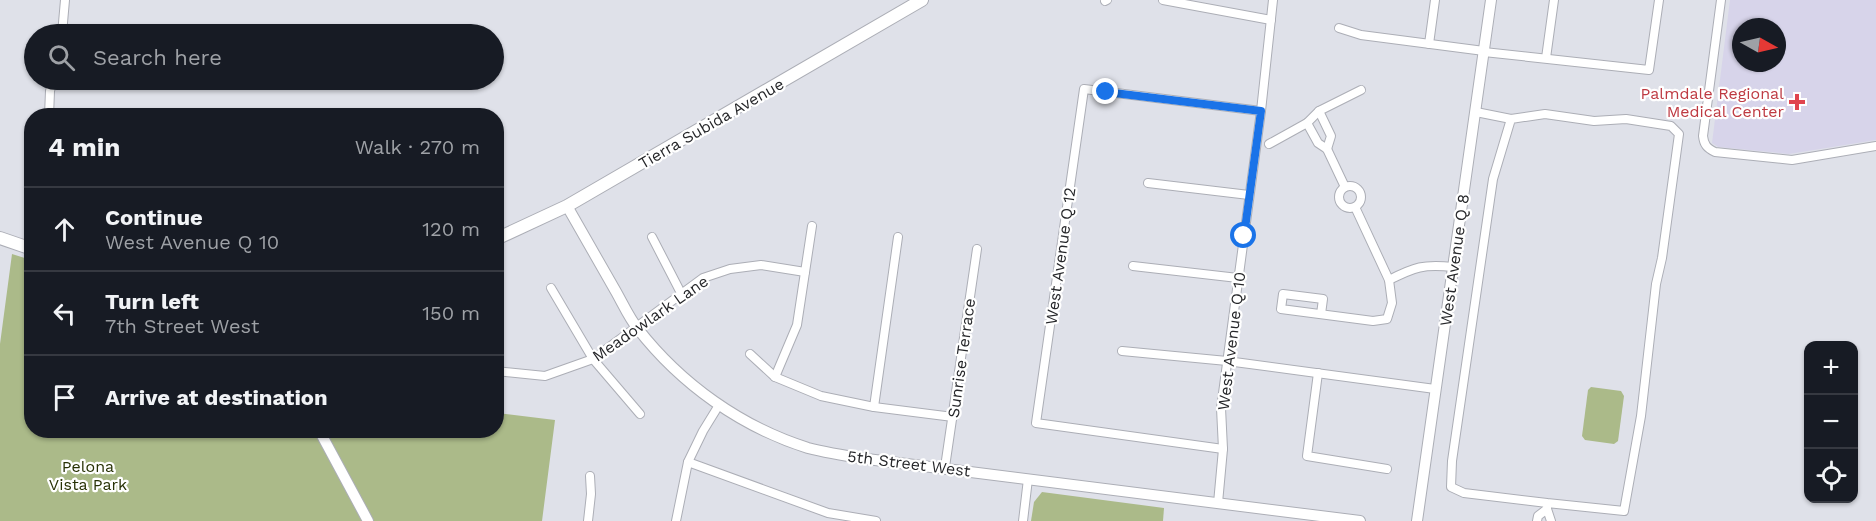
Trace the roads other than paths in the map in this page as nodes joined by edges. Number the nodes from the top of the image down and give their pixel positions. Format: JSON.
{"nodes":[{"id":1,"x":65,"y":0,"type":"edge"},
{"id":2,"x":922,"y":0,"type":"edge"},
{"id":3,"x":1163,"y":0,"type":"edge"},
{"id":4,"x":1273,"y":0,"type":"edge"},
{"id":5,"x":1435,"y":0,"type":"edge"},
{"id":6,"x":1491,"y":0,"type":"edge"},
{"id":7,"x":1554,"y":0,"type":"edge"},
{"id":8,"x":1659,"y":0,"type":"edge"},
{"id":9,"x":1721,"y":0,"type":"edge"},
{"id":10,"x":1271,"y":20,"type":"junction"},
{"id":11,"x":63,"y":24,"type":"edge"},
{"id":12,"x":1339,"y":28,"type":"dead end"},
{"id":13,"x":1430,"y":44,"type":"junction"},
{"id":14,"x":1484,"y":52,"type":"junction"},
{"id":15,"x":1546,"y":58,"type":"junction"},
{"id":16,"x":50,"y":90,"type":"edge"},
{"id":17,"x":1361,"y":90,"type":"dead end"},
{"id":18,"x":49,"y":108,"type":"edge"},
{"id":19,"x":1261,"y":111,"type":"junction"},
{"id":20,"x":1319,"y":111,"type":"junction"},
{"id":21,"x":1476,"y":112,"type":"junction"},
{"id":22,"x":1512,"y":118,"type":"junction"},
{"id":23,"x":1307,"y":123,"type":"junction"},
{"id":24,"x":1269,"y":144,"type":"dead end"},
{"id":25,"x":1876,"y":146,"type":"edge"},
{"id":26,"x":1327,"y":149,"type":"junction"},
{"id":27,"x":1148,"y":183,"type":"dead end"},
{"id":28,"x":1345,"y":187,"type":"junction"},
{"id":29,"x":1249,"y":195,"type":"junction"},
{"id":30,"x":567,"y":206,"type":"junction"},
{"id":31,"x":1354,"y":207,"type":"junction"},
{"id":32,"x":812,"y":226,"type":"dead end"},
{"id":33,"x":504,"y":235,"type":"edge"},
{"id":34,"x":652,"y":237,"type":"dead end"},
{"id":35,"x":898,"y":237,"type":"dead end"},
{"id":36,"x":0,"y":238,"type":"edge"},
{"id":37,"x":24,"y":246,"type":"edge"},
{"id":38,"x":977,"y":249,"type":"dead end"},
{"id":39,"x":1133,"y":266,"type":"dead end"},
{"id":40,"x":1453,"y":267,"type":"junction"},
{"id":41,"x":805,"y":272,"type":"junction"},
{"id":42,"x":1238,"y":278,"type":"junction"},
{"id":43,"x":1389,"y":280,"type":"junction"},
{"id":44,"x":551,"y":288,"type":"dead end"},
{"id":45,"x":682,"y":295,"type":"junction"},
{"id":46,"x":1321,"y":314,"type":"junction"},
{"id":47,"x":637,"y":328,"type":"junction"},
{"id":48,"x":1122,"y":351,"type":"dead end"},
{"id":49,"x":750,"y":354,"type":"dead end"},
{"id":50,"x":593,"y":359,"type":"junction"},
{"id":51,"x":1227,"y":361,"type":"junction"},
{"id":52,"x":504,"y":372,"type":"edge"},
{"id":53,"x":1318,"y":373,"type":"junction"},
{"id":54,"x":775,"y":377,"type":"junction"},
{"id":55,"x":1435,"y":389,"type":"junction"},
{"id":56,"x":719,"y":405,"type":"junction"},
{"id":57,"x":874,"y":407,"type":"junction"},
{"id":58,"x":640,"y":414,"type":"dead end"},
{"id":59,"x":953,"y":417,"type":"junction"},
{"id":60,"x":323,"y":438,"type":"edge"},
{"id":61,"x":1223,"y":449,"type":"junction"},
{"id":62,"x":688,"y":462,"type":"junction"},
{"id":63,"x":945,"y":467,"type":"junction"},
{"id":64,"x":1387,"y":469,"type":"dead end"},
{"id":65,"x":590,"y":476,"type":"dead end"},
{"id":66,"x":1028,"y":479,"type":"junction"},
{"id":67,"x":1218,"y":503,"type":"junction"},
{"id":68,"x":1547,"y":506,"type":"junction"},
{"id":69,"x":368,"y":521,"type":"edge"},
{"id":70,"x":588,"y":521,"type":"edge"},
{"id":71,"x":676,"y":521,"type":"edge"},
{"id":72,"x":876,"y":521,"type":"edge"},
{"id":73,"x":1023,"y":521,"type":"edge"},
{"id":74,"x":1360,"y":521,"type":"edge"},
{"id":75,"x":1417,"y":521,"type":"edge"},
{"id":76,"x":1538,"y":521,"type":"edge"},
{"id":77,"x":1551,"y":521,"type":"edge"}],
"edges":[{"from":1,"to":11,"type":"street"},
{"from":2,"to":30,"type":"main road","name":"Tierra Subida Avenue"},
{"from":3,"to":10,"type":"street"},
{"from":4,"to":10,"type":"street","name":"West Avenue Q 10"},
{"from":5,"to":13,"type":"street"},
{"from":6,"to":14,"type":"street","name":"West Avenue Q 8"},
{"from":7,"to":15,"type":"street"},
{"from":8,"to":15,"type":"street"},
{"from":9,"to":25,"type":"street"},
{"from":10,"to":19,"type":"street","name":"West Avenue Q 10"},
{"from":12,"to":13,"type":"street"},
{"from":13,"to":14,"type":"street"},
{"from":14,"to":15,"type":"street"},
{"from":14,"to":21,"type":"street","name":"West Avenue Q 8"},
{"from":16,"to":18,"type":"street"},
{"from":17,"to":20,"type":"street"},
{"from":19,"to":29,"type":"street","name":"West Avenue Q 10"},
{"from":19,"to":61,"type":"street","name":"West Avenue Q 12"},
{"from":20,"to":23,"type":"street"},
{"from":20,"to":26,"type":"street"},
{"from":21,"to":22,"type":"street"},
{"from":21,"to":40,"type":"street","name":"West Avenue Q 8"},
{"from":22,"to":68,"type":"street"},
{"from":22,"to":68,"type":"street"},
{"from":23,"to":24,"type":"street"},
{"from":23,"to":26,"type":"street"},
{"from":26,"to":28,"type":"street"},
{"from":27,"to":29,"type":"street"},
{"from":28,"to":31,"type":"street"},
{"from":28,"to":31,"type":"street"},
{"from":29,"to":42,"type":"street","name":"West Avenue Q 10"},
{"from":30,"to":33,"type":"main road","name":"Tierra Subida Avenue"},
{"from":30,"to":47,"type":"street","name":"5th Street West"},
{"from":31,"to":43,"type":"street"},
{"from":32,"to":41,"type":"street"},
{"from":34,"to":45,"type":"street"},
{"from":35,"to":57,"type":"street"},
{"from":36,"to":37,"type":"main road"},
{"from":38,"to":59,"type":"street","name":"Sunrise Terrace"},
{"from":39,"to":42,"type":"street"},
{"from":40,"to":43,"type":"street"},
{"from":40,"to":55,"type":"street","name":"West Avenue Q 8"},
{"from":41,"to":45,"type":"street","name":"Meadowlark Lane"},
{"from":41,"to":54,"type":"street"},
{"from":42,"to":51,"type":"street","name":"West Avenue Q 10"},
{"from":43,"to":46,"type":"street"},
{"from":44,"to":50,"type":"street"},
{"from":45,"to":47,"type":"street","name":"Meadowlark Lane"},
{"from":46,"to":46,"type":"street"},
{"from":47,"to":50,"type":"street","name":"Meadowlark Lane"},
{"from":47,"to":56,"type":"street","name":"5th Street West"},
{"from":48,"to":51,"type":"street"},
{"from":49,"to":54,"type":"street"},
{"from":50,"to":52,"type":"street","name":"Meadowlark Lane"},
{"from":50,"to":58,"type":"street"},
{"from":51,"to":53,"type":"street"},
{"from":51,"to":61,"type":"street","name":"West Avenue Q 10"},
{"from":53,"to":55,"type":"street"},
{"from":53,"to":64,"type":"street"},
{"from":54,"to":57,"type":"street"},
{"from":55,"to":75,"type":"street","name":"West Avenue Q 8"},
{"from":56,"to":62,"type":"street"},
{"from":56,"to":63,"type":"street","name":"5th Street West"},
{"from":57,"to":59,"type":"street"},
{"from":59,"to":63,"type":"street","name":"Sunrise Terrace"},
{"from":60,"to":69,"type":"street"},
{"from":61,"to":67,"type":"street","name":"West Avenue Q 10"},
{"from":62,"to":71,"type":"street"},
{"from":62,"to":72,"type":"street"},
{"from":63,"to":66,"type":"street","name":"5th Street West"},
{"from":65,"to":70,"type":"street"},
{"from":66,"to":67,"type":"street","name":"5th Street West"},
{"from":66,"to":73,"type":"street"},
{"from":67,"to":74,"type":"street","name":"5th Street West"},
{"from":68,"to":76,"type":"street"},
{"from":68,"to":77,"type":"street"}]}
